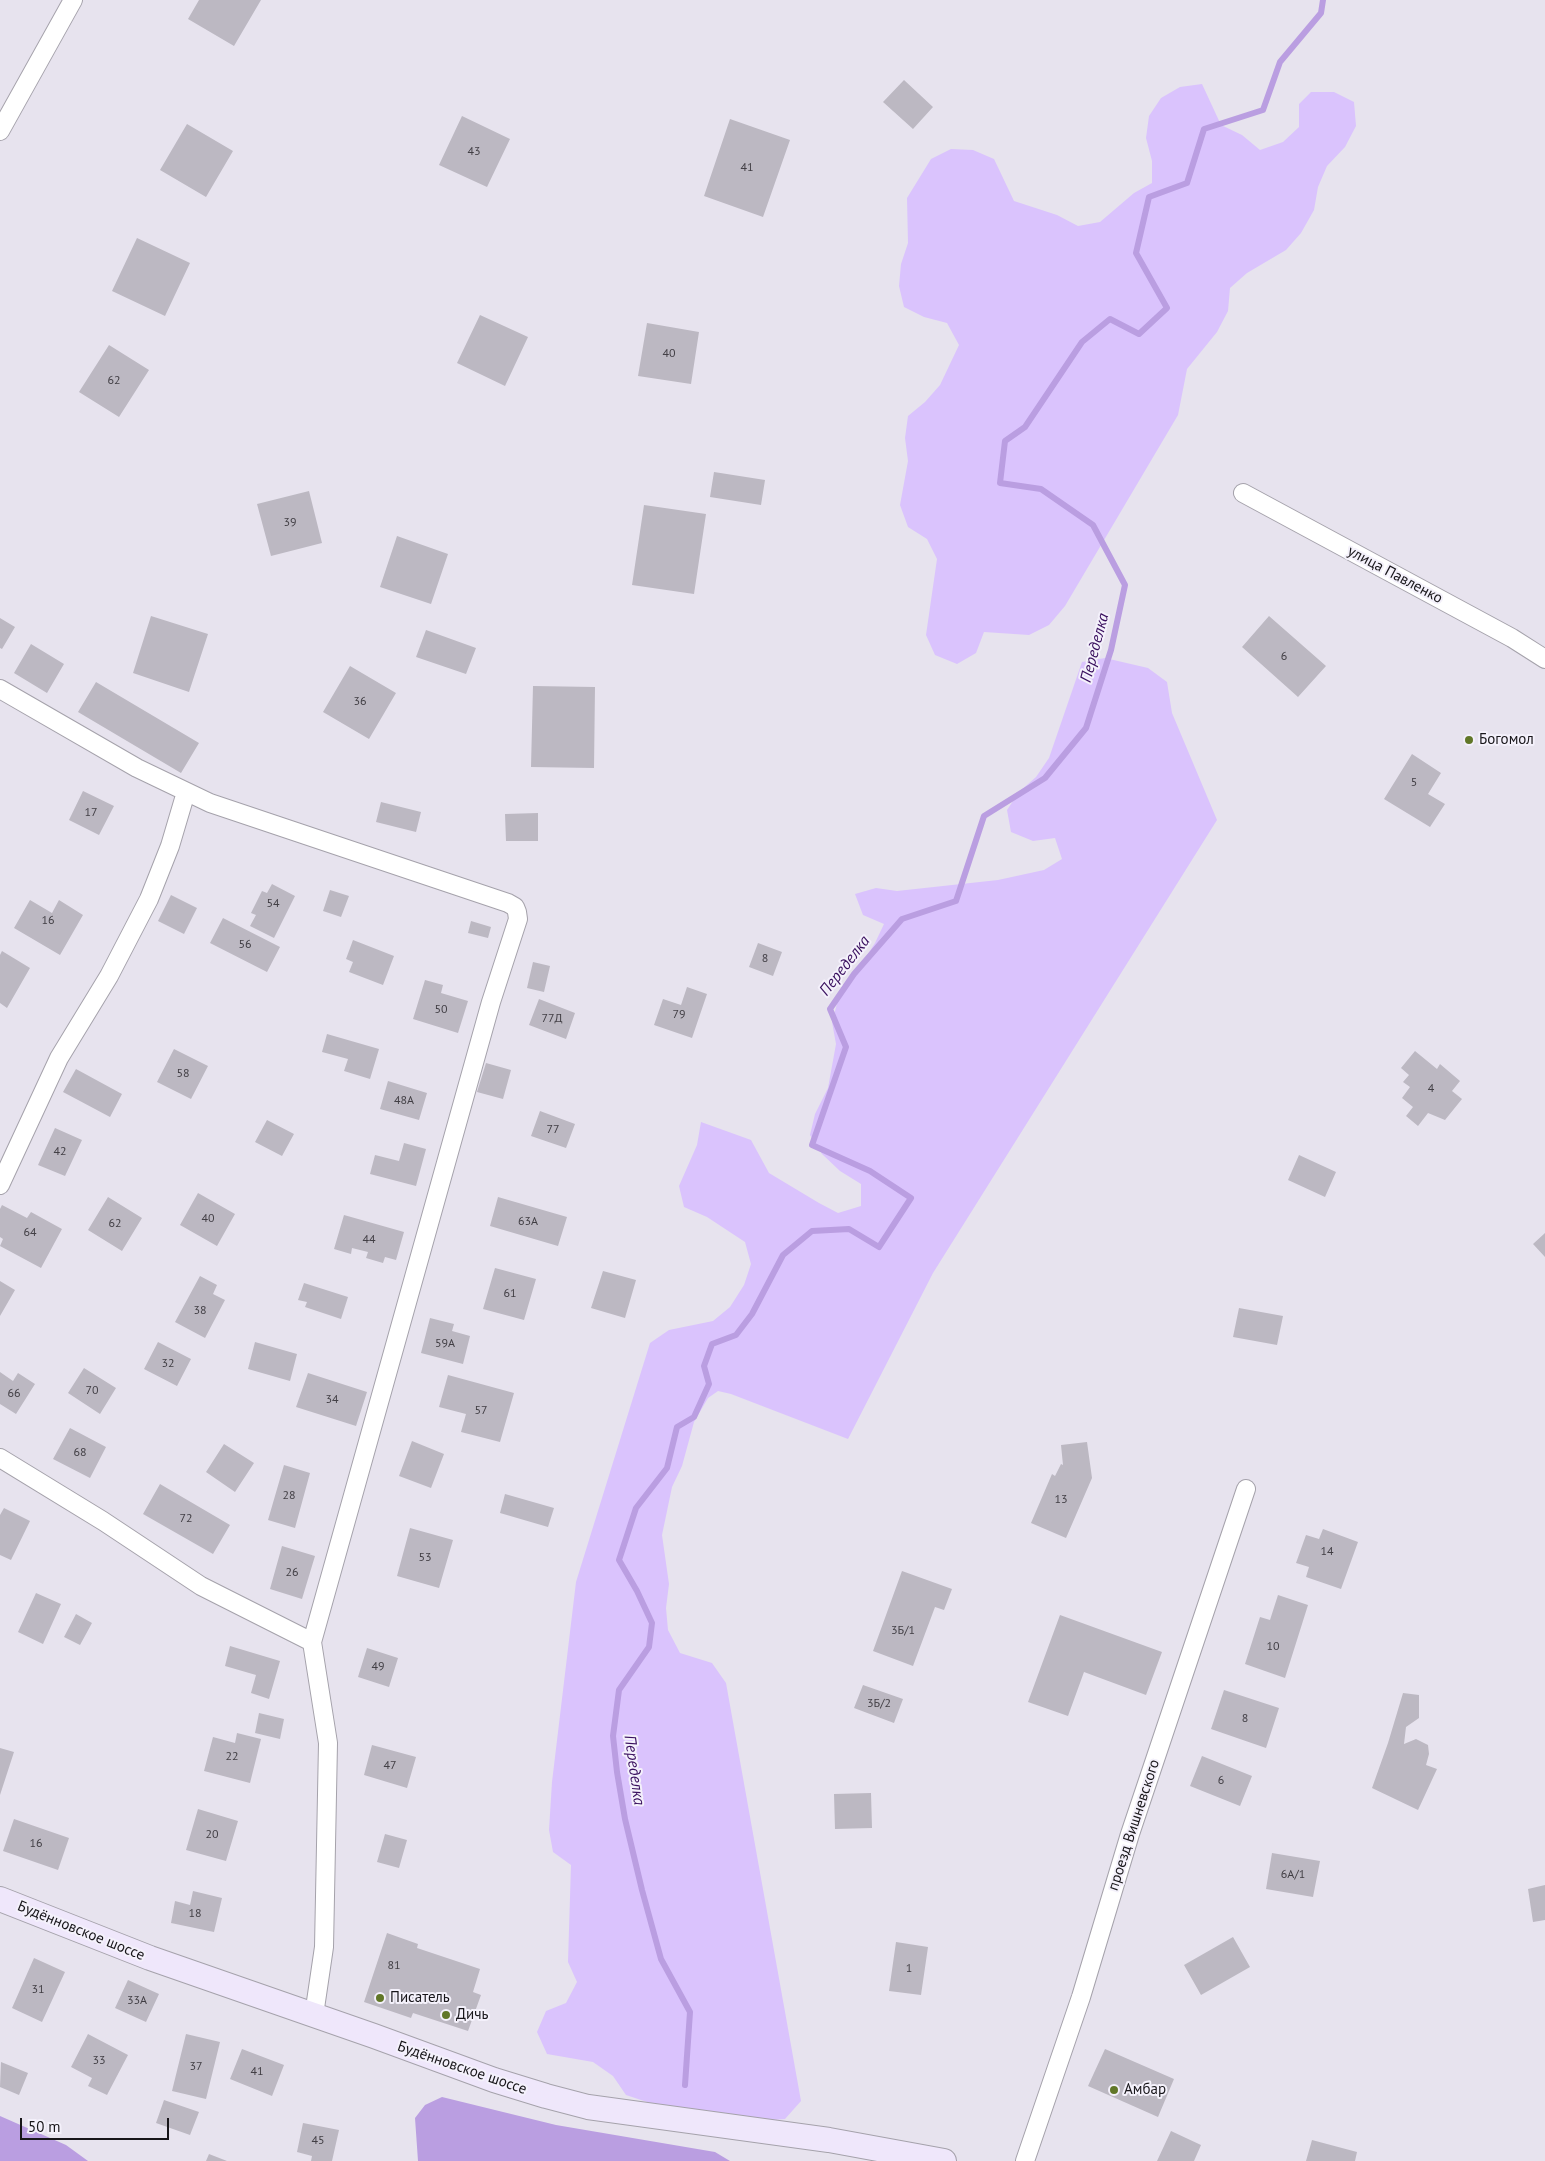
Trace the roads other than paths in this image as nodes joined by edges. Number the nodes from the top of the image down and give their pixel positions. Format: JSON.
{"nodes":[{"id":1,"x":73,"y":0,"type":"edge"},
{"id":2,"x":0,"y":131,"type":"edge"},
{"id":3,"x":1243,"y":493,"type":"dead end"},
{"id":4,"x":1545,"y":659,"type":"edge"},
{"id":5,"x":0,"y":689,"type":"edge"},
{"id":6,"x":186,"y":792,"type":"junction"},
{"id":7,"x":0,"y":1184,"type":"edge"},
{"id":8,"x":0,"y":1458,"type":"edge"},
{"id":9,"x":1246,"y":1489,"type":"dead end"},
{"id":10,"x":312,"y":1642,"type":"junction"},
{"id":11,"x":0,"y":1899,"type":"edge"},
{"id":12,"x":314,"y":2015,"type":"junction"},
{"id":13,"x":944,"y":2161,"type":"edge"},
{"id":14,"x":1025,"y":2161,"type":"edge"}],
"edges":[{"from":1,"to":2,"type":"street"},
{"from":3,"to":4,"type":"street","name":"улица Павленко"},
{"from":5,"to":6,"type":"street"},
{"from":6,"to":7,"type":"street"},
{"from":6,"to":10,"type":"street"},
{"from":8,"to":10,"type":"street"},
{"from":9,"to":14,"type":"street","name":"проезд Вишневского"},
{"from":10,"to":12,"type":"street"},
{"from":11,"to":12,"type":"main road","name":"Будённовское шоссе"},
{"from":12,"to":13,"type":"main road","name":"Будённовское шоссе"}]}
